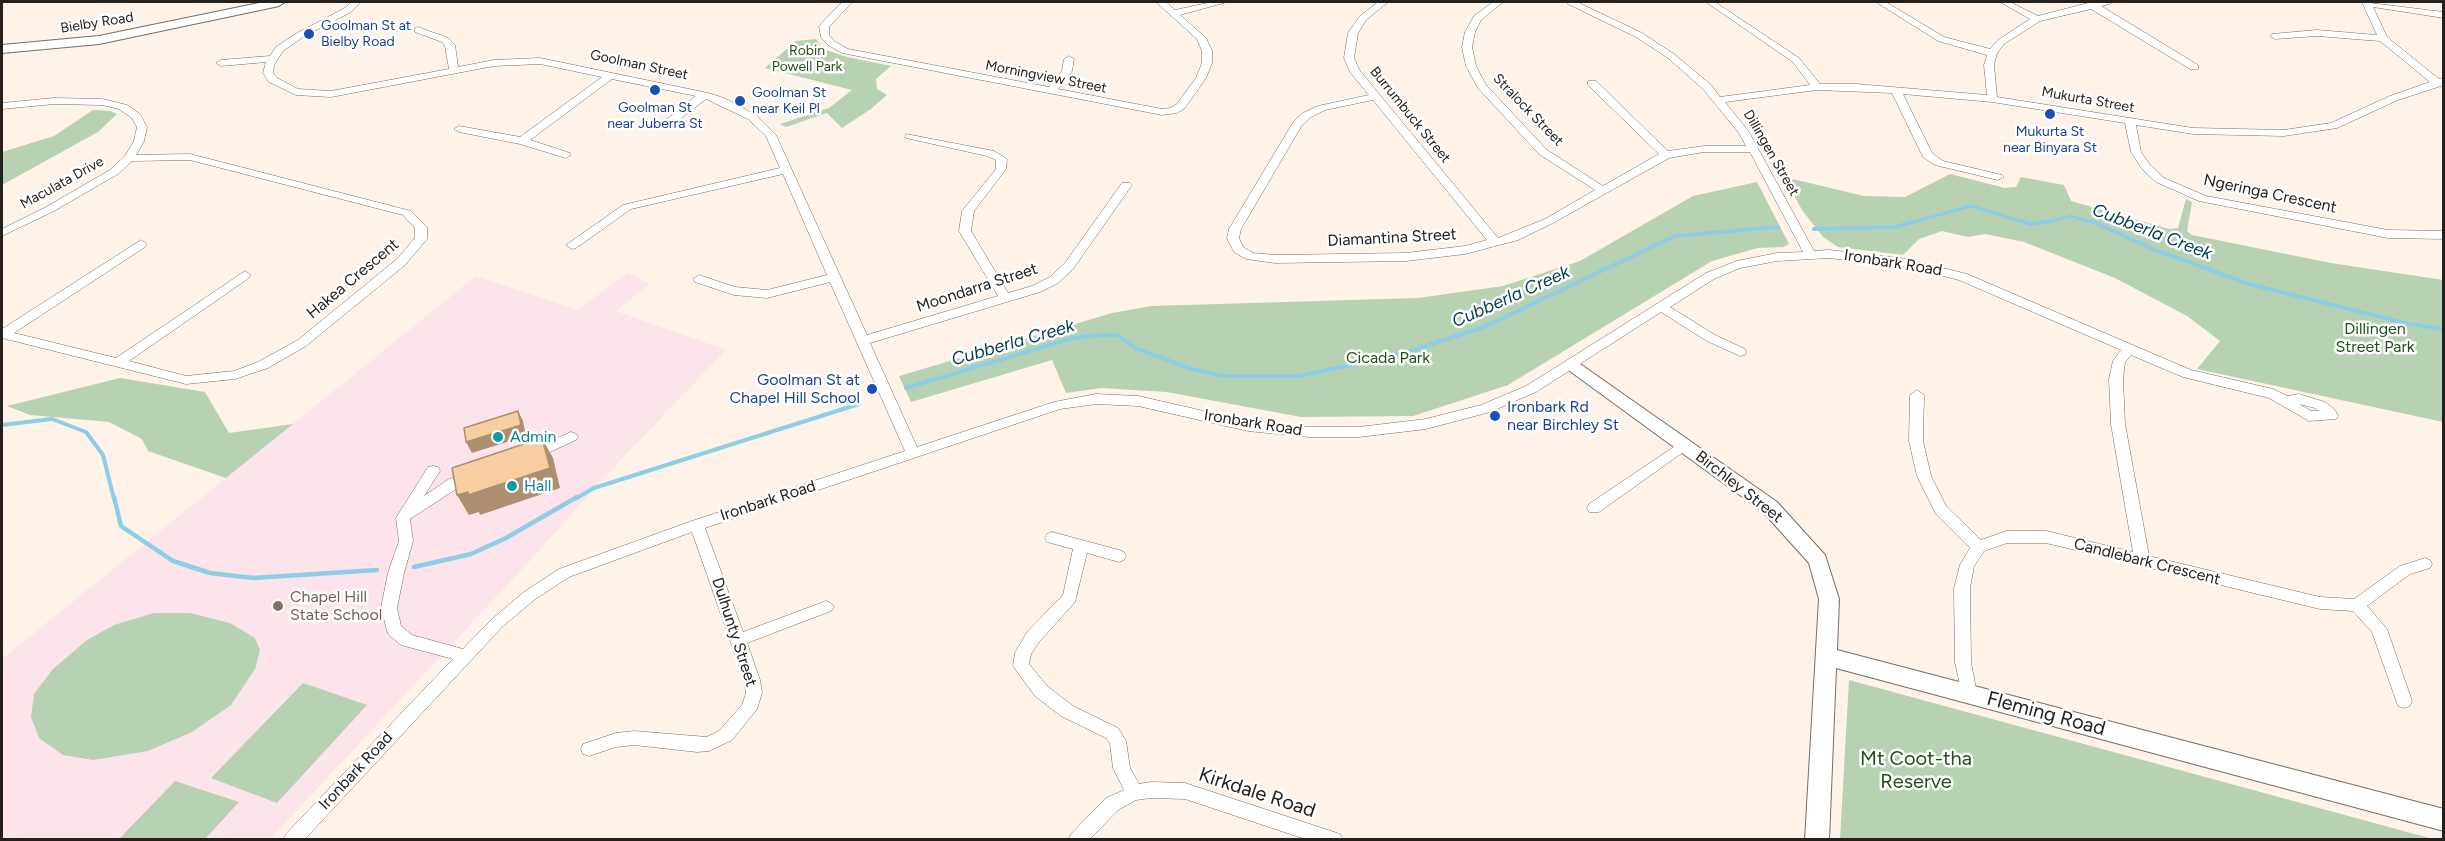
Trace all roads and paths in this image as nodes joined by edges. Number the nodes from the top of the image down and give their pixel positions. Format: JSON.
{"nodes":[{"id":1,"x":356,"y":2,"type":"edge"},
{"id":2,"x":847,"y":2,"type":"edge"},
{"id":3,"x":1161,"y":2,"type":"edge"},
{"id":4,"x":1222,"y":2,"type":"edge"},
{"id":5,"x":1383,"y":2,"type":"edge"},
{"id":6,"x":1498,"y":2,"type":"edge"},
{"id":7,"x":1571,"y":2,"type":"edge"},
{"id":8,"x":1710,"y":2,"type":"edge"},
{"id":9,"x":1880,"y":2,"type":"edge"},
{"id":10,"x":2004,"y":2,"type":"edge"},
{"id":11,"x":2107,"y":2,"type":"edge"},
{"id":12,"x":273,"y":3,"type":"edge"},
{"id":13,"x":2092,"y":5,"type":"junction"},
{"id":14,"x":1175,"y":13,"type":"junction"},
{"id":15,"x":2444,"y":15,"type":"edge"},
{"id":16,"x":2037,"y":19,"type":"junction"},
{"id":17,"x":418,"y":30,"type":"dead end"},
{"id":18,"x":2275,"y":36,"type":"dead end"},
{"id":19,"x":2383,"y":38,"type":"junction"},
{"id":20,"x":2,"y":43,"type":"edge"},
{"id":21,"x":2,"y":49,"type":"edge"},
{"id":22,"x":1992,"y":53,"type":"junction"},
{"id":23,"x":271,"y":59,"type":"junction"},
{"id":24,"x":1069,"y":59,"type":"dead end"},
{"id":25,"x":221,"y":63,"type":"dead end"},
{"id":26,"x":2194,"y":67,"type":"dead end"},
{"id":27,"x":454,"y":70,"type":"junction"},
{"id":28,"x":611,"y":75,"type":"junction"},
{"id":29,"x":2440,"y":82,"type":"edge"},
{"id":30,"x":1592,"y":83,"type":"dead end"},
{"id":31,"x":1817,"y":87,"type":"junction"},
{"id":32,"x":1896,"y":90,"type":"junction"},
{"id":33,"x":1050,"y":92,"type":"junction"},
{"id":34,"x":704,"y":95,"type":"junction"},
{"id":35,"x":1374,"y":97,"type":"junction"},
{"id":36,"x":1992,"y":99,"type":"junction"},
{"id":37,"x":1718,"y":100,"type":"junction"},
{"id":38,"x":2,"y":106,"type":"edge"},
{"id":39,"x":2130,"y":122,"type":"junction"},
{"id":40,"x":666,"y":125,"type":"dead end"},
{"id":41,"x":459,"y":129,"type":"dead end"},
{"id":42,"x":910,"y":136,"type":"dead end"},
{"id":43,"x":522,"y":141,"type":"junction"},
{"id":44,"x":1754,"y":149,"type":"junction"},
{"id":45,"x":566,"y":155,"type":"dead end"},
{"id":46,"x":1666,"y":155,"type":"junction"},
{"id":47,"x":129,"y":158,"type":"junction"},
{"id":48,"x":785,"y":170,"type":"junction"},
{"id":49,"x":1998,"y":177,"type":"dead end"},
{"id":50,"x":1126,"y":185,"type":"dead end"},
{"id":51,"x":1604,"y":191,"type":"junction"},
{"id":52,"x":2,"y":233,"type":"edge"},
{"id":53,"x":2444,"y":235,"type":"edge"},
{"id":54,"x":1495,"y":242,"type":"junction"},
{"id":55,"x":141,"y":244,"type":"dead end"},
{"id":56,"x":572,"y":245,"type":"dead end"},
{"id":57,"x":1810,"y":254,"type":"junction"},
{"id":58,"x":245,"y":275,"type":"dead end"},
{"id":59,"x":834,"y":277,"type":"junction"},
{"id":60,"x":699,"y":279,"type":"dead end"},
{"id":61,"x":1005,"y":298,"type":"junction"},
{"id":62,"x":1660,"y":306,"type":"junction"},
{"id":63,"x":2,"y":334,"type":"edge"},
{"id":64,"x":864,"y":340,"type":"junction"},
{"id":65,"x":2129,"y":349,"type":"junction"},
{"id":66,"x":1740,"y":352,"type":"dead end"},
{"id":67,"x":118,"y":363,"type":"junction"},
{"id":68,"x":1573,"y":365,"type":"junction"},
{"id":69,"x":1917,"y":396,"type":"dead end"},
{"id":70,"x":2285,"y":401,"type":"dead end"},
{"id":71,"x":571,"y":437,"type":"dead end"},
{"id":72,"x":1684,"y":445,"type":"junction"},
{"id":73,"x":913,"y":453,"type":"junction"},
{"id":74,"x":518,"y":461,"type":"edge"},
{"id":75,"x":433,"y":471,"type":"dead end"},
{"id":76,"x":487,"y":471,"type":"edge"},
{"id":77,"x":1594,"y":508,"type":"dead end"},
{"id":78,"x":404,"y":518,"type":"junction"},
{"id":79,"x":697,"y":525,"type":"junction"},
{"id":80,"x":1052,"y":538,"type":"dead end"},
{"id":81,"x":1081,"y":546,"type":"junction"},
{"id":82,"x":1979,"y":547,"type":"junction"},
{"id":83,"x":1119,"y":556,"type":"dead end"},
{"id":84,"x":2142,"y":559,"type":"junction"},
{"id":85,"x":2425,"y":564,"type":"dead end"},
{"id":86,"x":2357,"y":605,"type":"junction"},
{"id":87,"x":826,"y":607,"type":"dead end"},
{"id":88,"x":738,"y":640,"type":"junction"},
{"id":89,"x":465,"y":656,"type":"junction"},
{"id":90,"x":1826,"y":656,"type":"junction"},
{"id":91,"x":1970,"y":694,"type":"junction"},
{"id":92,"x":2404,"y":701,"type":"dead end"},
{"id":93,"x":589,"y":749,"type":"dead end"},
{"id":94,"x":1134,"y":793,"type":"junction"},
{"id":95,"x":2444,"y":820,"type":"edge"},
{"id":96,"x":292,"y":840,"type":"edge"},
{"id":97,"x":1077,"y":840,"type":"edge"},
{"id":98,"x":1334,"y":840,"type":"edge"},
{"id":99,"x":1818,"y":840,"type":"edge"}],
"edges":[{"from":1,"to":23,"type":"street"},
{"from":2,"to":33,"type":"street","name":"Morningview Street"},
{"from":3,"to":14,"type":"street","name":"Morningview Street"},
{"from":4,"to":14,"type":"street"},
{"from":5,"to":35,"type":"street","name":"Burrumbuck Street"},
{"from":6,"to":51,"type":"street","name":"Stralock Street"},
{"from":7,"to":37,"type":"street","name":"Dillingen Street"},
{"from":8,"to":31,"type":"street"},
{"from":9,"to":22,"type":"street"},
{"from":10,"to":16,"type":"street"},
{"from":11,"to":13,"type":"street"},
{"from":12,"to":20,"type":"street","name":"Bielby Road"},
{"from":12,"to":21,"type":"street","name":"Bielby Road"},
{"from":13,"to":16,"type":"street"},
{"from":13,"to":26,"type":"street"},
{"from":14,"to":33,"type":"street","name":"Morningview Street"},
{"from":15,"to":19,"type":"street"},
{"from":16,"to":22,"type":"street"},
{"from":17,"to":27,"type":"street"},
{"from":18,"to":19,"type":"street"},
{"from":19,"to":29,"type":"street"},
{"from":22,"to":36,"type":"street"},
{"from":23,"to":25,"type":"street"},
{"from":23,"to":27,"type":"street","name":"Goolman Street"},
{"from":24,"to":33,"type":"street"},
{"from":27,"to":28,"type":"street","name":"Goolman Street"},
{"from":28,"to":34,"type":"street","name":"Goolman Street"},
{"from":28,"to":43,"type":"street"},
{"from":29,"to":39,"type":"street","name":"Mukurta Street"},
{"from":30,"to":46,"type":"street"},
{"from":31,"to":32,"type":"street","name":"Mukurta Street"},
{"from":31,"to":37,"type":"street","name":"Mukurta Street"},
{"from":32,"to":36,"type":"street","name":"Mukurta Street"},
{"from":32,"to":49,"type":"street"},
{"from":34,"to":40,"type":"street"},
{"from":34,"to":48,"type":"street","name":"Goolman Street"},
{"from":35,"to":54,"type":"street","name":"Burrumbuck Street"},
{"from":35,"to":54,"type":"street","name":"Diamantina Street"},
{"from":36,"to":39,"type":"street","name":"Mukurta Street"},
{"from":37,"to":44,"type":"street","name":"Dillingen Street"},
{"from":38,"to":47,"type":"street","name":"Maculata Drive"},
{"from":39,"to":53,"type":"street","name":"Ngeringa Crescent"},
{"from":41,"to":43,"type":"street"},
{"from":42,"to":61,"type":"street"},
{"from":43,"to":45,"type":"street"},
{"from":44,"to":46,"type":"street","name":"Diamantina Street"},
{"from":44,"to":57,"type":"street","name":"Dillingen Street"},
{"from":46,"to":51,"type":"street","name":"Diamantina Street"},
{"from":47,"to":52,"type":"street","name":"Maculata Drive"},
{"from":47,"to":67,"type":"street","name":"Hakea Crescent"},
{"from":48,"to":56,"type":"street"},
{"from":48,"to":59,"type":"street","name":"Goolman Street"},
{"from":50,"to":61,"type":"street","name":"Moondarra Street"},
{"from":51,"to":54,"type":"street","name":"Diamantina Street"},
{"from":55,"to":63,"type":"street"},
{"from":57,"to":62,"type":"street","name":"Ironbark Road"},
{"from":57,"to":65,"type":"street","name":"Ironbark Road"},
{"from":58,"to":67,"type":"street"},
{"from":59,"to":60,"type":"street"},
{"from":59,"to":64,"type":"street","name":"Goolman Street"},
{"from":61,"to":64,"type":"street","name":"Moondarra Street"},
{"from":62,"to":66,"type":"street"},
{"from":62,"to":68,"type":"street","name":"Ironbark Road"},
{"from":63,"to":67,"type":"street","name":"Hakea Crescent"},
{"from":64,"to":73,"type":"street","name":"Goolman Street"},
{"from":65,"to":70,"type":"street","name":"Ironbark Road"},
{"from":65,"to":84,"type":"street"},
{"from":68,"to":72,"type":"street","name":"Birchley Street"},
{"from":68,"to":73,"type":"street","name":"Ironbark Road"},
{"from":69,"to":82,"type":"street"},
{"from":71,"to":74,"type":"street"},
{"from":72,"to":77,"type":"street"},
{"from":72,"to":90,"type":"street","name":"Birchley Street"},
{"from":73,"to":79,"type":"street","name":"Ironbark Road"},
{"from":75,"to":78,"type":"street"},
{"from":76,"to":78,"type":"street"},
{"from":78,"to":89,"type":"street"},
{"from":79,"to":88,"type":"street","name":"Dulhunty Street"},
{"from":79,"to":89,"type":"street","name":"Ironbark Road"},
{"from":80,"to":81,"type":"street"},
{"from":81,"to":83,"type":"street"},
{"from":81,"to":94,"type":"street"},
{"from":82,"to":84,"type":"street","name":"Candlebark Crescent"},
{"from":82,"to":91,"type":"street"},
{"from":84,"to":86,"type":"street","name":"Candlebark Crescent"},
{"from":85,"to":86,"type":"street"},
{"from":86,"to":92,"type":"street"},
{"from":87,"to":88,"type":"street"},
{"from":88,"to":93,"type":"street","name":"Dulhunty Street"},
{"from":89,"to":96,"type":"street","name":"Ironbark Road"},
{"from":90,"to":91,"type":"street","name":"Fleming Road"},
{"from":90,"to":99,"type":"street"},
{"from":91,"to":95,"type":"street","name":"Fleming Road"},
{"from":94,"to":97,"type":"street","name":"Kirkdale Road"},
{"from":94,"to":98,"type":"street","name":"Kirkdale Road"}]}
